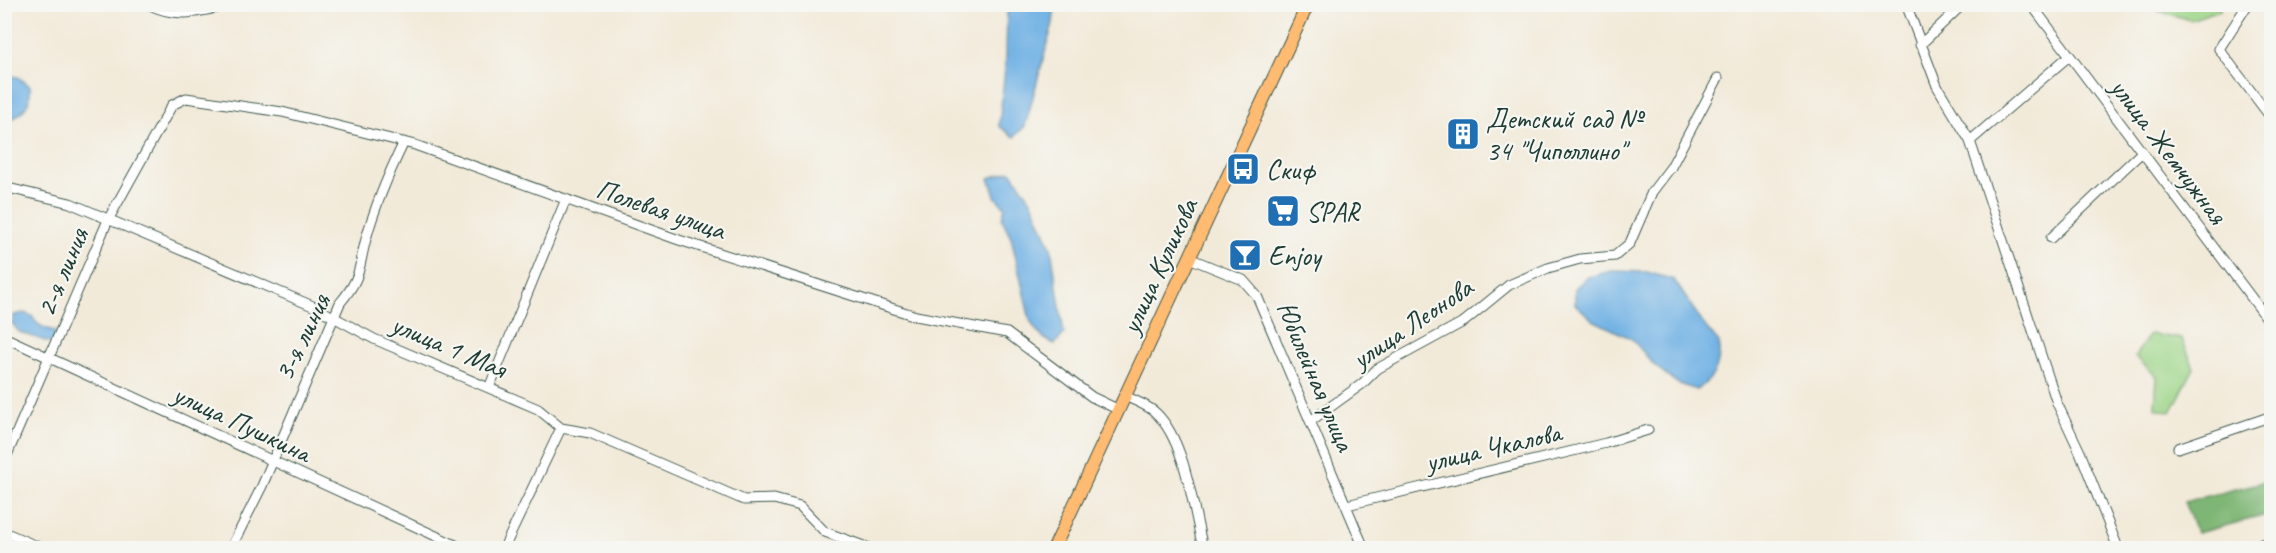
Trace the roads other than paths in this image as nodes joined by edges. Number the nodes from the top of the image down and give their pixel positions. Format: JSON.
{"nodes":[{"id":1,"x":148,"y":4,"type":"edge"},
{"id":2,"x":233,"y":4,"type":"edge"},
{"id":3,"x":1308,"y":4,"type":"edge"},
{"id":4,"x":1906,"y":4,"type":"edge"},
{"id":5,"x":1963,"y":4,"type":"edge"},
{"id":6,"x":2031,"y":4,"type":"edge"},
{"id":7,"x":2248,"y":4,"type":"edge"},
{"id":8,"x":1920,"y":45,"type":"junction"},
{"id":9,"x":2069,"y":56,"type":"junction"},
{"id":10,"x":1718,"y":78,"type":"dead end"},
{"id":11,"x":172,"y":105,"type":"joint"},
{"id":12,"x":2271,"y":119,"type":"edge"},
{"id":13,"x":1970,"y":141,"type":"junction"},
{"id":14,"x":404,"y":142,"type":"junction"},
{"id":15,"x":2142,"y":152,"type":"junction"},
{"id":16,"x":4,"y":187,"type":"edge"},
{"id":17,"x":566,"y":199,"type":"junction"},
{"id":18,"x":108,"y":220,"type":"junction"},
{"id":19,"x":2051,"y":238,"type":"dead end"},
{"id":20,"x":1189,"y":258,"type":"junction"},
{"id":21,"x":333,"y":317,"type":"junction"},
{"id":22,"x":2271,"y":326,"type":"edge"},
{"id":23,"x":4,"y":337,"type":"edge"},
{"id":24,"x":49,"y":358,"type":"junction"},
{"id":25,"x":489,"y":388,"type":"junction"},
{"id":26,"x":1124,"y":395,"type":"junction"},
{"id":27,"x":1118,"y":409,"type":"junction"},
{"id":28,"x":2271,"y":416,"type":"edge"},
{"id":29,"x":1312,"y":420,"type":"junction"},
{"id":30,"x":561,"y":428,"type":"junction"},
{"id":31,"x":1648,"y":430,"type":"dead end"},
{"id":32,"x":2178,"y":448,"type":"dead end"},
{"id":33,"x":271,"y":461,"type":"junction"},
{"id":34,"x":4,"y":462,"type":"edge"},
{"id":35,"x":1347,"y":505,"type":"junction"},
{"id":36,"x":4,"y":532,"type":"edge"},
{"id":37,"x":2271,"y":541,"type":"edge"},
{"id":38,"x":41,"y":549,"type":"edge"},
{"id":39,"x":231,"y":549,"type":"edge"},
{"id":40,"x":462,"y":549,"type":"edge"},
{"id":41,"x":504,"y":549,"type":"edge"},
{"id":42,"x":869,"y":549,"type":"edge"},
{"id":43,"x":1054,"y":549,"type":"edge"},
{"id":44,"x":1203,"y":549,"type":"edge"},
{"id":45,"x":1364,"y":549,"type":"edge"},
{"id":46,"x":2118,"y":549,"type":"edge"},
{"id":47,"x":2248,"y":549,"type":"edge"}],
"edges":[{"from":1,"to":2,"type":"street"},
{"from":3,"to":20,"type":"main road","name":"улица Куликова"},
{"from":4,"to":8,"type":"street"},
{"from":5,"to":8,"type":"street"},
{"from":6,"to":9,"type":"street","name":"улица Жемчужная"},
{"from":7,"to":12,"type":"street"},
{"from":8,"to":13,"type":"street"},
{"from":9,"to":13,"type":"street"},
{"from":9,"to":15,"type":"street","name":"улица Жемчужная"},
{"from":10,"to":29,"type":"street","name":"улица Леонова"},
{"from":11,"to":14,"type":"street","name":"Полевая улица"},
{"from":11,"to":18,"type":"street","name":"2-я линия"},
{"from":13,"to":46,"type":"street"},
{"from":14,"to":17,"type":"street","name":"Полевая улица"},
{"from":14,"to":21,"type":"street","name":"3-я линия"},
{"from":15,"to":19,"type":"street"},
{"from":15,"to":22,"type":"street","name":"улица Жемчужная"},
{"from":16,"to":18,"type":"street","name":"улица 1 Мая"},
{"from":17,"to":25,"type":"street"},
{"from":17,"to":27,"type":"street","name":"Полевая улица"},
{"from":18,"to":21,"type":"street","name":"улица 1 Мая"},
{"from":18,"to":24,"type":"street","name":"2-я линия"},
{"from":20,"to":26,"type":"main road","name":"улица Куликова"},
{"from":20,"to":29,"type":"street","name":"Юбилейная улица"},
{"from":21,"to":25,"type":"street","name":"улица 1 Мая"},
{"from":21,"to":33,"type":"street","name":"3-я линия"},
{"from":23,"to":24,"type":"street","name":"улица Пушкина"},
{"from":24,"to":33,"type":"street","name":"улица Пушкина"},
{"from":24,"to":34,"type":"street","name":"2-я линия"},
{"from":25,"to":30,"type":"street","name":"улица 1 Мая"},
{"from":26,"to":27,"type":"main road","name":"улица Куликова"},
{"from":26,"to":44,"type":"street"},
{"from":27,"to":43,"type":"main road","name":"улица Куликова"},
{"from":28,"to":32,"type":"street"},
{"from":29,"to":35,"type":"street","name":"Юбилейная улица"},
{"from":30,"to":41,"type":"street"},
{"from":30,"to":42,"type":"street","name":"улица 1 Мая"},
{"from":31,"to":35,"type":"street","name":"улица Чкалова"},
{"from":33,"to":39,"type":"street","name":"3-я линия"},
{"from":33,"to":40,"type":"street","name":"улица Пушкина"},
{"from":35,"to":45,"type":"street","name":"Юбилейная улица"},
{"from":36,"to":38,"type":"street"},
{"from":37,"to":47,"type":"street"}]}
